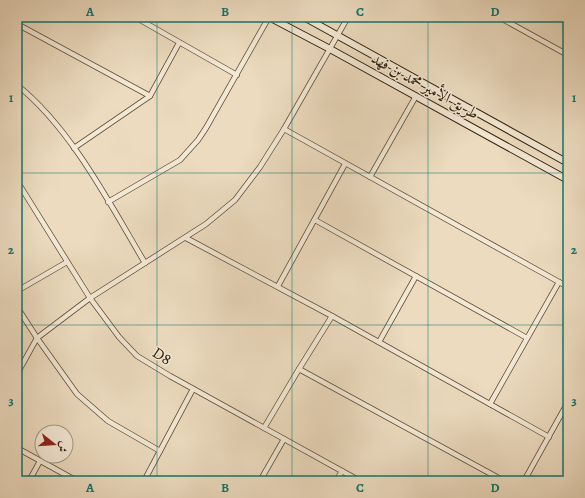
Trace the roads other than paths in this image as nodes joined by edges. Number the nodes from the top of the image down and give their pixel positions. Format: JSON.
{"nodes":[{"id":1,"x":135,"y":17,"type":"edge"},
{"id":2,"x":269,"y":17,"type":"edge"},
{"id":3,"x":304,"y":17,"type":"edge"},
{"id":4,"x":348,"y":17,"type":"edge"},
{"id":5,"x":499,"y":17,"type":"edge"},
{"id":6,"x":17,"y":24,"type":"edge"},
{"id":7,"x":338,"y":36,"type":"junction"},
{"id":8,"x":179,"y":43,"type":"junction"},
{"id":9,"x":330,"y":49,"type":"junction"},
{"id":10,"x":568,"y":55,"type":"edge"},
{"id":11,"x":237,"y":74,"type":"junction"},
{"id":12,"x":17,"y":85,"type":"edge"},
{"id":13,"x":150,"y":96,"type":"junction"},
{"id":14,"x":416,"y":96,"type":"junction"},
{"id":15,"x":284,"y":130,"type":"junction"},
{"id":16,"x":74,"y":148,"type":"junction"},
{"id":17,"x":568,"y":163,"type":"edge"},
{"id":18,"x":345,"y":164,"type":"junction"},
{"id":19,"x":370,"y":177,"type":"junction"},
{"id":20,"x":568,"y":180,"type":"edge"},
{"id":21,"x":17,"y":181,"type":"edge"},
{"id":22,"x":19,"y":189,"type":"edge"},
{"id":23,"x":108,"y":202,"type":"junction"},
{"id":24,"x":315,"y":220,"type":"junction"},
{"id":25,"x":186,"y":238,"type":"junction"},
{"id":26,"x":67,"y":262,"type":"junction"},
{"id":27,"x":145,"y":263,"type":"junction"},
{"id":28,"x":416,"y":276,"type":"junction"},
{"id":29,"x":559,"y":282,"type":"junction"},
{"id":30,"x":278,"y":286,"type":"junction"},
{"id":31,"x":568,"y":287,"type":"edge"},
{"id":32,"x":17,"y":291,"type":"edge"},
{"id":33,"x":90,"y":298,"type":"junction"},
{"id":34,"x":17,"y":306,"type":"edge"},
{"id":35,"x":332,"y":316,"type":"junction"},
{"id":36,"x":37,"y":338,"type":"junction"},
{"id":37,"x":527,"y":338,"type":"junction"},
{"id":38,"x":378,"y":342,"type":"junction"},
{"id":39,"x":299,"y":369,"type":"junction"},
{"id":40,"x":17,"y":374,"type":"edge"},
{"id":41,"x":193,"y":389,"type":"junction"},
{"id":42,"x":568,"y":402,"type":"edge"},
{"id":43,"x":490,"y":404,"type":"junction"},
{"id":44,"x":264,"y":428,"type":"junction"},
{"id":45,"x":549,"y":437,"type":"junction"},
{"id":46,"x":284,"y":439,"type":"junction"},
{"id":47,"x":17,"y":448,"type":"edge"},
{"id":48,"x":160,"y":451,"type":"junction"},
{"id":49,"x":34,"y":458,"type":"edge"},
{"id":50,"x":38,"y":464,"type":"edge"},
{"id":51,"x":46,"y":464,"type":"edge"},
{"id":52,"x":342,"y":471,"type":"junction"},
{"id":53,"x":29,"y":481,"type":"edge"},
{"id":54,"x":77,"y":481,"type":"edge"},
{"id":55,"x":144,"y":481,"type":"edge"},
{"id":56,"x":260,"y":481,"type":"edge"},
{"id":57,"x":336,"y":481,"type":"edge"},
{"id":58,"x":360,"y":481,"type":"edge"},
{"id":59,"x":504,"y":481,"type":"edge"},
{"id":60,"x":524,"y":481,"type":"edge"}],
"edges":[{"from":1,"to":8,"type":"street"},
{"from":2,"to":9,"type":"street","name":"طريق الأمير محمد بن فهد"},
{"from":2,"to":11,"type":"street"},
{"from":3,"to":7,"type":"street","name":"طريق الأمير محمد بن فهد"},
{"from":4,"to":7,"type":"street"},
{"from":5,"to":10,"type":"street"},
{"from":6,"to":13,"type":"street"},
{"from":7,"to":9,"type":"street"},
{"from":7,"to":17,"type":"street","name":"طريق الأمير محمد بن فهد"},
{"from":8,"to":11,"type":"street"},
{"from":8,"to":13,"type":"street"},
{"from":9,"to":14,"type":"street","name":"طريق الأمير محمد بن فهد"},
{"from":9,"to":15,"type":"street"},
{"from":11,"to":23,"type":"street"},
{"from":12,"to":16,"type":"street"},
{"from":13,"to":16,"type":"street"},
{"from":14,"to":19,"type":"street"},
{"from":14,"to":20,"type":"street","name":"طريق الأمير محمد بن فهد"},
{"from":15,"to":18,"type":"street"},
{"from":15,"to":25,"type":"street"},
{"from":16,"to":23,"type":"street"},
{"from":18,"to":19,"type":"street"},
{"from":18,"to":24,"type":"street"},
{"from":19,"to":29,"type":"street"},
{"from":21,"to":22,"type":"street","name":"D8"},
{"from":22,"to":26,"type":"street","name":"D8"},
{"from":23,"to":27,"type":"street"},
{"from":24,"to":28,"type":"street"},
{"from":24,"to":30,"type":"street"},
{"from":25,"to":27,"type":"street"},
{"from":25,"to":30,"type":"street"},
{"from":26,"to":32,"type":"street"},
{"from":26,"to":33,"type":"street","name":"D8"},
{"from":27,"to":33,"type":"street"},
{"from":28,"to":37,"type":"street"},
{"from":28,"to":38,"type":"street"},
{"from":29,"to":31,"type":"street"},
{"from":29,"to":37,"type":"street"},
{"from":30,"to":35,"type":"street"},
{"from":33,"to":36,"type":"street"},
{"from":33,"to":41,"type":"street","name":"D8"},
{"from":34,"to":36,"type":"street"},
{"from":35,"to":38,"type":"street"},
{"from":35,"to":39,"type":"street"},
{"from":36,"to":40,"type":"street"},
{"from":36,"to":48,"type":"street"},
{"from":37,"to":43,"type":"street"},
{"from":38,"to":43,"type":"street"},
{"from":39,"to":44,"type":"street"},
{"from":39,"to":59,"type":"street"},
{"from":41,"to":44,"type":"street","name":"D8"},
{"from":41,"to":48,"type":"street"},
{"from":42,"to":45,"type":"street"},
{"from":43,"to":45,"type":"street"},
{"from":44,"to":46,"type":"street","name":"D8"},
{"from":45,"to":60,"type":"street"},
{"from":46,"to":52,"type":"street","name":"D8"},
{"from":46,"to":56,"type":"street"},
{"from":47,"to":49,"type":"street"},
{"from":48,"to":55,"type":"street"},
{"from":50,"to":53,"type":"street"},
{"from":51,"to":54,"type":"street"},
{"from":52,"to":57,"type":"street"},
{"from":52,"to":58,"type":"street","name":"D8"}]}
